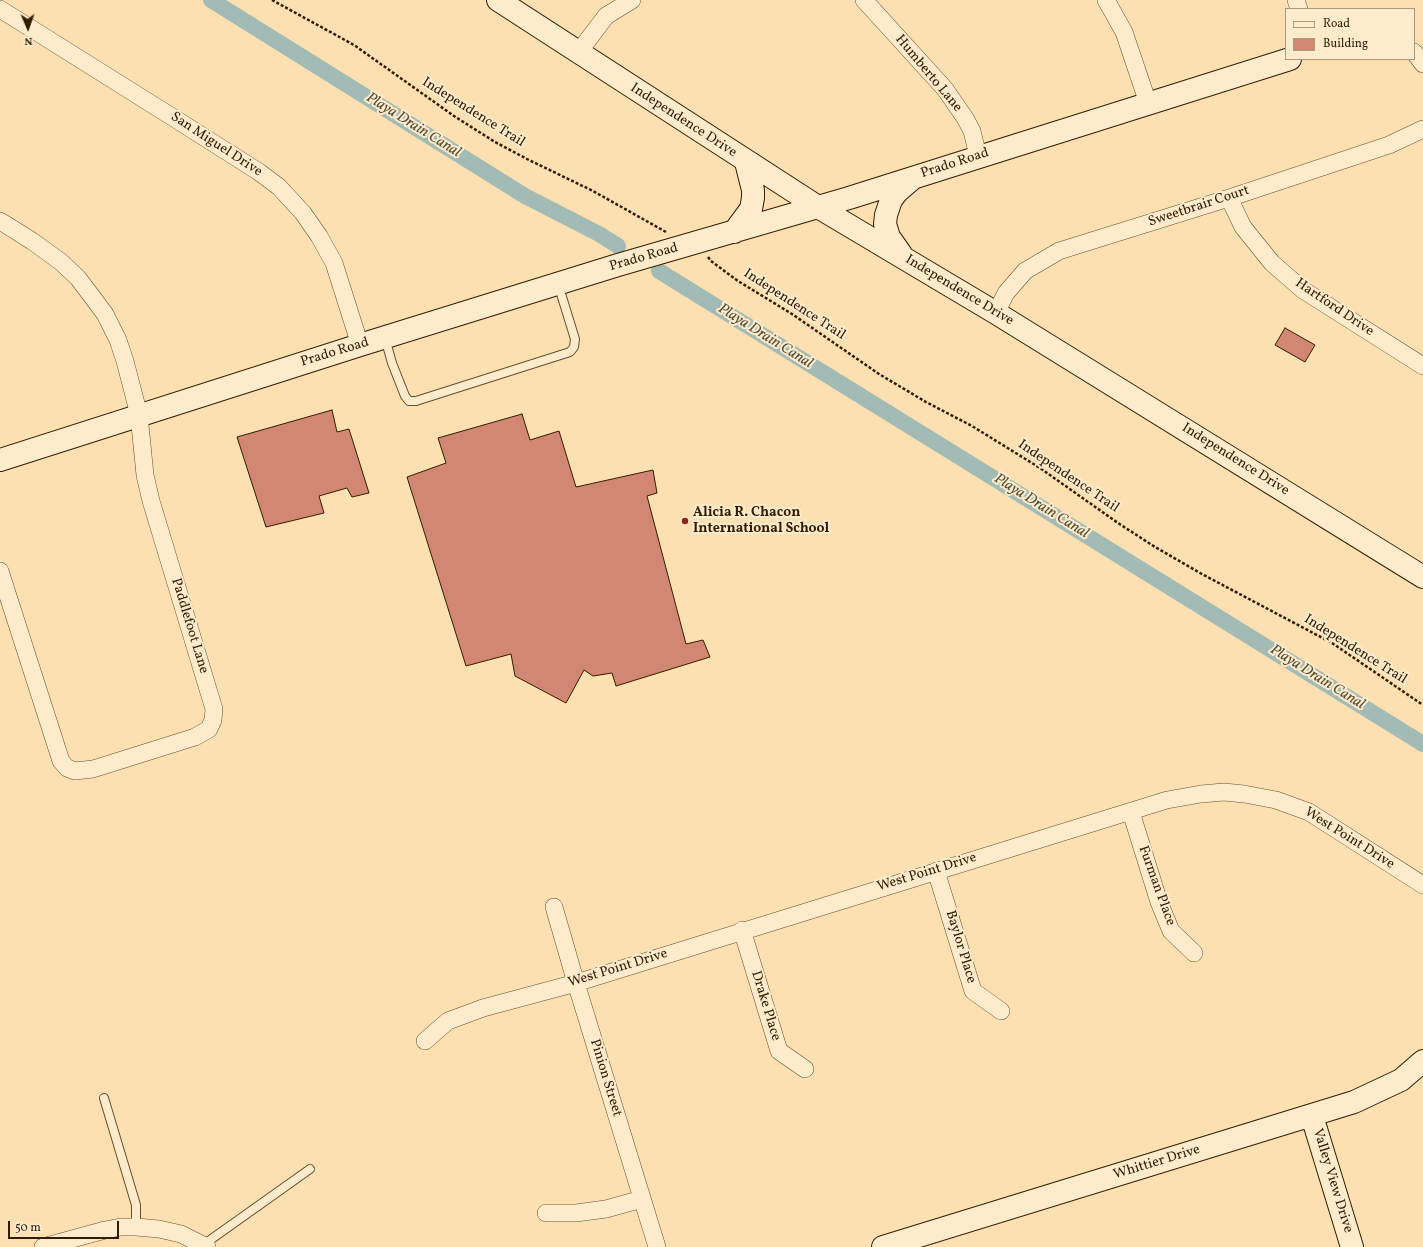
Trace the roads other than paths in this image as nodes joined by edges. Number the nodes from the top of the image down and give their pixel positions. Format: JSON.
{"nodes":[{"id":1,"x":498,"y":0,"type":"edge"},
{"id":2,"x":632,"y":0,"type":"edge"},
{"id":3,"x":864,"y":0,"type":"edge"},
{"id":4,"x":1106,"y":0,"type":"edge"},
{"id":5,"x":0,"y":9,"type":"edge"},
{"id":6,"x":578,"y":53,"type":"junction"},
{"id":7,"x":1415,"y":53,"type":"edge"},
{"id":8,"x":1287,"y":60,"type":"edge"},
{"id":9,"x":1423,"y":64,"type":"edge"},
{"id":10,"x":1148,"y":103,"type":"junction"},
{"id":11,"x":1423,"y":129,"type":"edge"},
{"id":12,"x":978,"y":156,"type":"junction"},
{"id":13,"x":746,"y":162,"type":"junction"},
{"id":14,"x":914,"y":177,"type":"junction"},
{"id":15,"x":1229,"y":198,"type":"junction"},
{"id":16,"x":818,"y":207,"type":"junction"},
{"id":17,"x":0,"y":221,"type":"edge"},
{"id":18,"x":734,"y":232,"type":"junction"},
{"id":19,"x":903,"y":257,"type":"junction"},
{"id":20,"x":558,"y":284,"type":"junction"},
{"id":21,"x":996,"y":313,"type":"junction"},
{"id":22,"x":385,"y":337,"type":"junction"},
{"id":23,"x":360,"y":345,"type":"junction"},
{"id":24,"x":1423,"y":366,"type":"edge"},
{"id":25,"x":139,"y":415,"type":"junction"},
{"id":26,"x":0,"y":460,"type":"edge"},
{"id":27,"x":0,"y":571,"type":"edge"},
{"id":28,"x":1423,"y":577,"type":"edge"},
{"id":29,"x":1131,"y":812,"type":"junction"},
{"id":30,"x":936,"y":871,"type":"junction"},
{"id":31,"x":1423,"y":886,"type":"edge"},
{"id":32,"x":554,"y":908,"type":"dead end"},
{"id":33,"x":742,"y":930,"type":"junction"},
{"id":34,"x":1194,"y":952,"type":"dead end"},
{"id":35,"x":576,"y":982,"type":"junction"},
{"id":36,"x":1001,"y":1011,"type":"dead end"},
{"id":37,"x":426,"y":1041,"type":"dead end"},
{"id":38,"x":1423,"y":1061,"type":"edge"},
{"id":39,"x":805,"y":1069,"type":"dead end"},
{"id":40,"x":104,"y":1098,"type":"dead end"},
{"id":41,"x":1312,"y":1116,"type":"junction"},
{"id":42,"x":310,"y":1169,"type":"dead end"},
{"id":43,"x":642,"y":1199,"type":"junction"},
{"id":44,"x":546,"y":1213,"type":"dead end"},
{"id":45,"x":136,"y":1227,"type":"junction"},
{"id":46,"x":51,"y":1246,"type":"edge"},
{"id":47,"x":205,"y":1246,"type":"edge"},
{"id":48,"x":657,"y":1247,"type":"edge"},
{"id":49,"x":883,"y":1247,"type":"edge"},
{"id":50,"x":1352,"y":1247,"type":"edge"}],
"edges":[{"from":1,"to":6,"type":"street","name":"Independence Drive"},
{"from":2,"to":6,"type":"street"},
{"from":3,"to":12,"type":"street","name":"Humberto Lane"},
{"from":4,"to":10,"type":"street"},
{"from":5,"to":23,"type":"street","name":"San Miguel Drive"},
{"from":6,"to":13,"type":"street","name":"Independence Drive"},
{"from":7,"to":9,"type":"street"},
{"from":8,"to":10,"type":"street","name":"Prado Road"},
{"from":10,"to":12,"type":"street","name":"Prado Road"},
{"from":11,"to":15,"type":"street","name":"Sweetbrair Court"},
{"from":12,"to":14,"type":"street","name":"Prado Road"},
{"from":13,"to":16,"type":"street","name":"Independence Drive"},
{"from":13,"to":18,"type":"street"},
{"from":14,"to":16,"type":"street","name":"Prado Road"},
{"from":14,"to":19,"type":"street"},
{"from":15,"to":21,"type":"street","name":"Sweetbrair Court"},
{"from":15,"to":24,"type":"street","name":"Hartford Drive"},
{"from":16,"to":18,"type":"street","name":"Prado Road"},
{"from":16,"to":19,"type":"street","name":"Independence Drive"},
{"from":17,"to":25,"type":"street","name":"Paddlefoot Lane"},
{"from":18,"to":20,"type":"street","name":"Prado Road"},
{"from":19,"to":21,"type":"street","name":"Independence Drive"},
{"from":20,"to":22,"type":"street","name":"Prado Road"},
{"from":20,"to":22,"type":"lane"},
{"from":21,"to":28,"type":"street","name":"Independence Drive"},
{"from":22,"to":23,"type":"street","name":"Prado Road"},
{"from":23,"to":25,"type":"street","name":"Prado Road"},
{"from":25,"to":26,"type":"street","name":"Prado Road"},
{"from":25,"to":27,"type":"street","name":"Paddlefoot Lane"},
{"from":29,"to":30,"type":"street","name":"West Point Drive"},
{"from":29,"to":31,"type":"street","name":"West Point Drive"},
{"from":29,"to":34,"type":"street","name":"Furman Place"},
{"from":30,"to":33,"type":"street","name":"West Point Drive"},
{"from":30,"to":36,"type":"street","name":"Baylor Place"},
{"from":32,"to":35,"type":"street","name":"Pinion Street"},
{"from":33,"to":35,"type":"street","name":"West Point Drive"},
{"from":33,"to":39,"type":"street","name":"Drake Place"},
{"from":35,"to":37,"type":"street","name":"West Point Drive"},
{"from":35,"to":43,"type":"street","name":"Pinion Street"},
{"from":38,"to":41,"type":"street","name":"Whittier Drive"},
{"from":40,"to":45,"type":"lane"},
{"from":41,"to":49,"type":"street","name":"Whittier Drive"},
{"from":41,"to":50,"type":"street","name":"Valley View Drive"},
{"from":42,"to":47,"type":"lane"},
{"from":43,"to":44,"type":"street"},
{"from":43,"to":48,"type":"street","name":"Pinion Street"},
{"from":45,"to":46,"type":"street"},
{"from":45,"to":47,"type":"street"}]}
